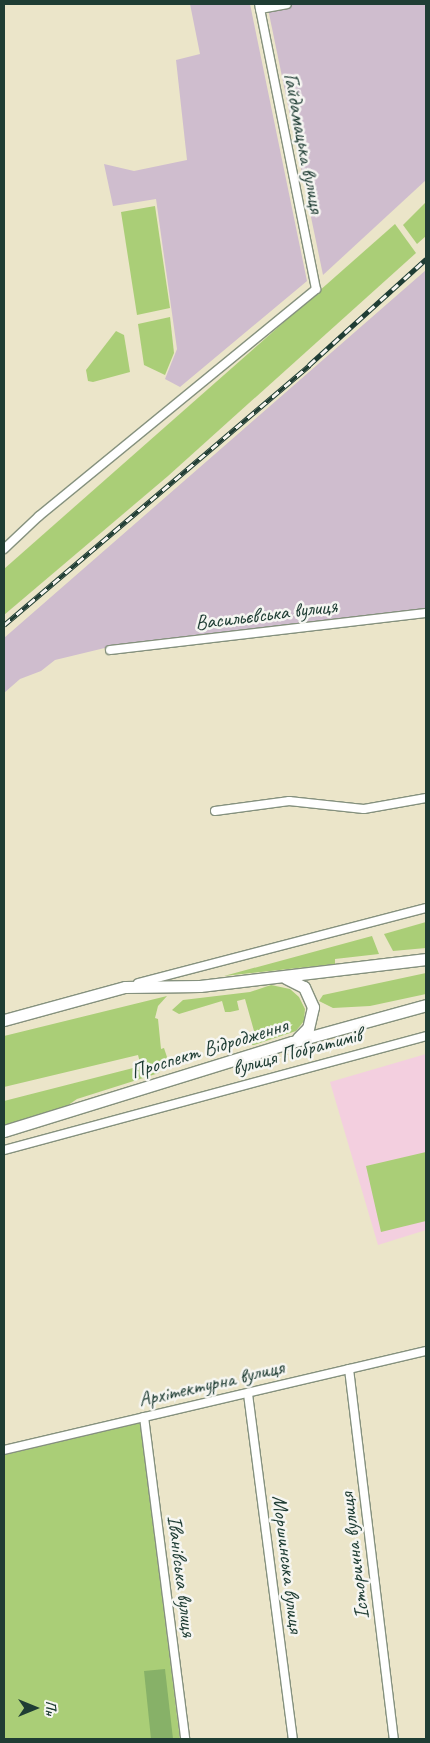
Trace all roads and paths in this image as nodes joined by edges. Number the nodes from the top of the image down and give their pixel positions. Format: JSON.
{"nodes":[{"id":1,"x":287,"y":4,"type":"edge"},
{"id":2,"x":259,"y":6,"type":"edge"},
{"id":3,"x":4,"y":550,"type":"edge"},
{"id":4,"x":426,"y":613,"type":"edge"},
{"id":5,"x":110,"y":650,"type":"dead end"},
{"id":6,"x":426,"y":798,"type":"edge"},
{"id":7,"x":215,"y":811,"type":"dead end"},
{"id":8,"x":426,"y":908,"type":"edge"},
{"id":9,"x":426,"y":960,"type":"edge"},
{"id":10,"x":285,"y":977,"type":"junction"},
{"id":11,"x":125,"y":987,"type":"junction"},
{"id":12,"x":426,"y":1005,"type":"edge"},
{"id":13,"x":4,"y":1020,"type":"edge"},
{"id":14,"x":426,"y":1036,"type":"edge"},
{"id":15,"x":292,"y":1042,"type":"junction"},
{"id":16,"x":4,"y":1131,"type":"edge"},
{"id":17,"x":4,"y":1150,"type":"edge"},
{"id":18,"x":426,"y":1351,"type":"edge"},
{"id":19,"x":349,"y":1369,"type":"junction"},
{"id":20,"x":248,"y":1394,"type":"junction"},
{"id":21,"x":144,"y":1417,"type":"junction"},
{"id":22,"x":4,"y":1450,"type":"edge"},
{"id":23,"x":185,"y":1739,"type":"edge"},
{"id":24,"x":293,"y":1739,"type":"edge"},
{"id":25,"x":394,"y":1739,"type":"edge"}],
"edges":[{"from":1,"to":2,"type":"street"},
{"from":2,"to":3,"type":"street","name":"Гайдамацька вулиця"},
{"from":4,"to":5,"type":"street","name":"Васильєвська вулиця"},
{"from":6,"to":7,"type":"street"},
{"from":8,"to":11,"type":"street"},
{"from":9,"to":10,"type":"main road"},
{"from":10,"to":11,"type":"main road"},
{"from":10,"to":15,"type":"main road"},
{"from":11,"to":13,"type":"main road"},
{"from":12,"to":15,"type":"main road","name":"Проспект Відродження"},
{"from":14,"to":17,"type":"street","name":"вулиця Побратимів"},
{"from":15,"to":16,"type":"main road","name":"Проспект Відродження"},
{"from":18,"to":19,"type":"street","name":"Архітектурна вулиця"},
{"from":19,"to":20,"type":"street","name":"Архітектурна вулиця"},
{"from":19,"to":25,"type":"street","name":"Історична вулиця"},
{"from":20,"to":21,"type":"street","name":"Архітектурна вулиця"},
{"from":20,"to":24,"type":"street","name":"Моршинська вулиця"},
{"from":21,"to":22,"type":"street","name":"Архітектурна вулиця"},
{"from":21,"to":23,"type":"street","name":"Іванівська вулиця"}]}
